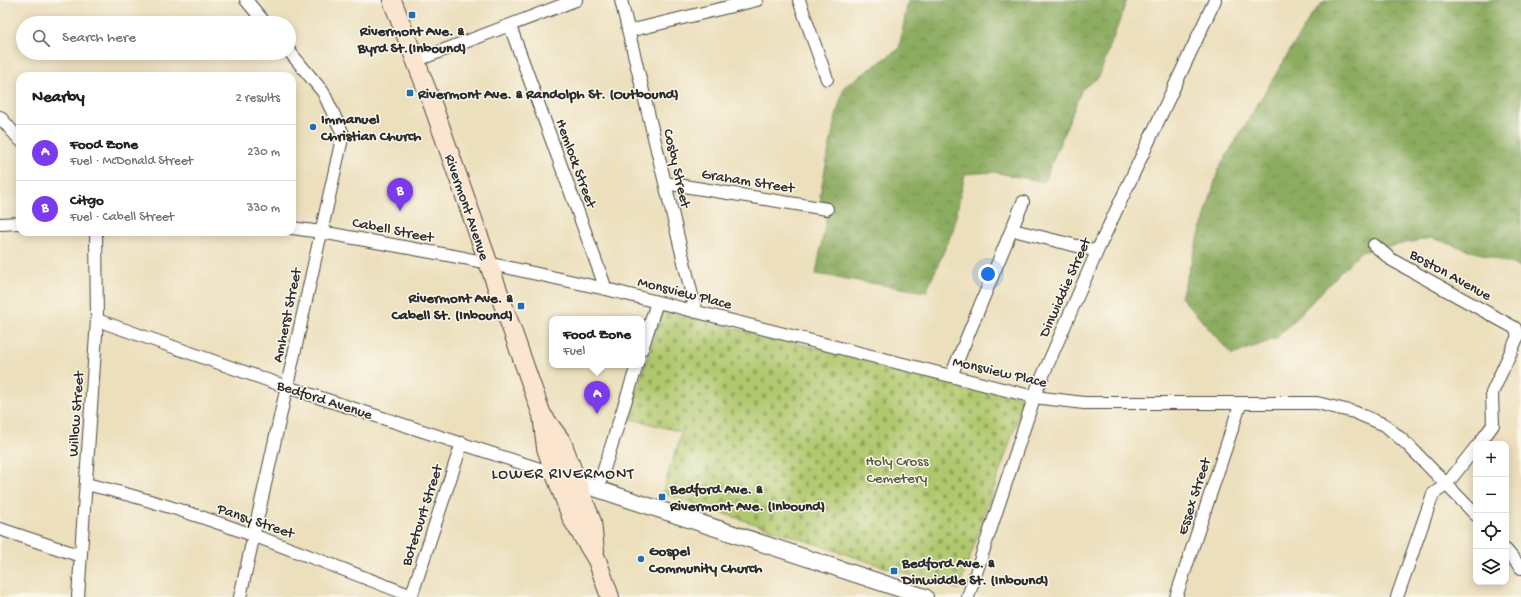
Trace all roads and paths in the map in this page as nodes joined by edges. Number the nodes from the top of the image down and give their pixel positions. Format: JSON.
{"nodes":[{"id":1,"x":246,"y":0,"type":"edge"},
{"id":2,"x":392,"y":0,"type":"edge"},
{"id":3,"x":576,"y":0,"type":"edge"},
{"id":4,"x":621,"y":0,"type":"edge"},
{"id":5,"x":757,"y":0,"type":"edge"},
{"id":6,"x":799,"y":0,"type":"edge"},
{"id":7,"x":1215,"y":0,"type":"edge"},
{"id":8,"x":259,"y":16,"type":"edge"},
{"id":9,"x":510,"y":26,"type":"junction"},
{"id":10,"x":629,"y":31,"type":"junction"},
{"id":11,"x":296,"y":59,"type":"edge"},
{"id":12,"x":415,"y":61,"type":"junction"},
{"id":13,"x":827,"y":79,"type":"dead end"},
{"id":14,"x":0,"y":117,"type":"edge"},
{"id":15,"x":16,"y":135,"type":"edge"},
{"id":16,"x":665,"y":183,"type":"junction"},
{"id":17,"x":1023,"y":202,"type":"dead end"},
{"id":18,"x":826,"y":209,"type":"dead end"},
{"id":19,"x":16,"y":223,"type":"edge"},
{"id":20,"x":0,"y":224,"type":"edge"},
{"id":21,"x":296,"y":229,"type":"edge"},
{"id":22,"x":1013,"y":230,"type":"junction"},
{"id":23,"x":321,"y":232,"type":"junction"},
{"id":24,"x":96,"y":236,"type":"edge"},
{"id":25,"x":1374,"y":244,"type":"dead end"},
{"id":26,"x":1097,"y":251,"type":"junction"},
{"id":27,"x":488,"y":264,"type":"junction"},
{"id":28,"x":606,"y":289,"type":"junction"},
{"id":29,"x":657,"y":302,"type":"junction"},
{"id":30,"x":696,"y":312,"type":"junction"},
{"id":31,"x":97,"y":320,"type":"junction"},
{"id":32,"x":645,"y":340,"type":"edge"},
{"id":33,"x":636,"y":368,"type":"edge"},
{"id":34,"x":951,"y":376,"type":"junction"},
{"id":35,"x":287,"y":387,"type":"junction"},
{"id":36,"x":1034,"y":397,"type":"junction"},
{"id":37,"x":1240,"y":404,"type":"junction"},
{"id":38,"x":542,"y":415,"type":"junction"},
{"id":39,"x":1480,"y":441,"type":"edge"},
{"id":40,"x":462,"y":443,"type":"junction"},
{"id":41,"x":1473,"y":451,"type":"edge"},
{"id":42,"x":555,"y":474,"type":"junction"},
{"id":43,"x":576,"y":482,"type":"junction"},
{"id":44,"x":86,"y":484,"type":"junction"},
{"id":45,"x":1446,"y":485,"type":"junction"},
{"id":46,"x":598,"y":488,"type":"junction"},
{"id":47,"x":1473,"y":513,"type":"edge"},
{"id":48,"x":0,"y":529,"type":"edge"},
{"id":49,"x":254,"y":535,"type":"junction"},
{"id":50,"x":596,"y":552,"type":"junction"},
{"id":51,"x":1509,"y":554,"type":"edge"},
{"id":52,"x":81,"y":556,"type":"junction"},
{"id":53,"x":1521,"y":568,"type":"edge"},
{"id":54,"x":411,"y":596,"type":"edge"},
{"id":55,"x":78,"y":597,"type":"edge"},
{"id":56,"x":240,"y":597,"type":"edge"},
{"id":57,"x":610,"y":597,"type":"edge"},
{"id":58,"x":925,"y":597,"type":"edge"},
{"id":59,"x":968,"y":597,"type":"edge"},
{"id":60,"x":1176,"y":597,"type":"edge"},
{"id":61,"x":1397,"y":597,"type":"edge"}],
"edges":[{"from":1,"to":8,"type":"street"},
{"from":2,"to":12,"type":"main road","name":"Rivermont Avenue"},
{"from":3,"to":9,"type":"street"},
{"from":4,"to":10,"type":"street","name":"Cosby Street"},
{"from":5,"to":10,"type":"street"},
{"from":6,"to":13,"type":"street"},
{"from":7,"to":26,"type":"street","name":"Dinwiddie Street"},
{"from":9,"to":12,"type":"street"},
{"from":9,"to":28,"type":"street","name":"Hemlock Street"},
{"from":10,"to":16,"type":"street","name":"Cosby Street"},
{"from":11,"to":23,"type":"street","name":"Amherst Street"},
{"from":12,"to":27,"type":"main road","name":"Rivermont Avenue"},
{"from":14,"to":15,"type":"street"},
{"from":16,"to":18,"type":"street","name":"Graham Street"},
{"from":16,"to":30,"type":"street","name":"Cosby Street"},
{"from":17,"to":22,"type":"street"},
{"from":19,"to":20,"type":"street"},
{"from":21,"to":23,"type":"street","name":"Cabell Street"},
{"from":22,"to":26,"type":"street"},
{"from":22,"to":34,"type":"street"},
{"from":23,"to":27,"type":"street","name":"Cabell Street"},
{"from":23,"to":35,"type":"street","name":"Amherst Street"},
{"from":24,"to":31,"type":"street","name":"Willow Street"},
{"from":25,"to":39,"type":"street","name":"Boston Avenue"},
{"from":26,"to":36,"type":"street","name":"Dinwiddie Street"},
{"from":27,"to":28,"type":"street","name":"Monsview Place"},
{"from":27,"to":38,"type":"main road","name":"Rivermont Avenue"},
{"from":28,"to":29,"type":"street","name":"Monsview Place"},
{"from":29,"to":30,"type":"street","name":"Monsview Place"},
{"from":29,"to":32,"type":"street"},
{"from":30,"to":34,"type":"street","name":"Monsview Place"},
{"from":31,"to":35,"type":"street","name":"Bedford Avenue"},
{"from":31,"to":44,"type":"street","name":"Willow Street"},
{"from":33,"to":46,"type":"street"},
{"from":34,"to":36,"type":"street","name":"Monsview Place"},
{"from":35,"to":40,"type":"street","name":"Bedford Avenue"},
{"from":35,"to":49,"type":"street","name":"Amherst Street"},
{"from":36,"to":37,"type":"street","name":"Monsview Place"},
{"from":36,"to":59,"type":"street","name":"Dinwiddie Street"},
{"from":37,"to":45,"type":"street","name":"Monsview Place"},
{"from":37,"to":60,"type":"street","name":"Essex Street"},
{"from":38,"to":42,"type":"main road","name":"Rivermont Avenue"},
{"from":38,"to":43,"type":"main road","name":"Rivermont Avenue"},
{"from":40,"to":42,"type":"street","name":"Bedford Avenue"},
{"from":40,"to":54,"type":"street","name":"Botetourt Street"},
{"from":41,"to":45,"type":"street"},
{"from":42,"to":50,"type":"main road","name":"Rivermont Avenue"},
{"from":43,"to":46,"type":"street"},
{"from":43,"to":50,"type":"main road","name":"Rivermont Avenue"},
{"from":44,"to":49,"type":"street","name":"Pansy Street"},
{"from":44,"to":52,"type":"street","name":"Willow Street"},
{"from":45,"to":47,"type":"street","name":"Monsview Place"},
{"from":45,"to":61,"type":"street"},
{"from":46,"to":58,"type":"street"},
{"from":48,"to":52,"type":"street"},
{"from":49,"to":54,"type":"street","name":"Pansy Street"},
{"from":49,"to":56,"type":"street","name":"Amherst Street"},
{"from":50,"to":57,"type":"main road","name":"Rivermont Avenue"},
{"from":51,"to":53,"type":"street"},
{"from":52,"to":55,"type":"street","name":"Willow Street"}]}
